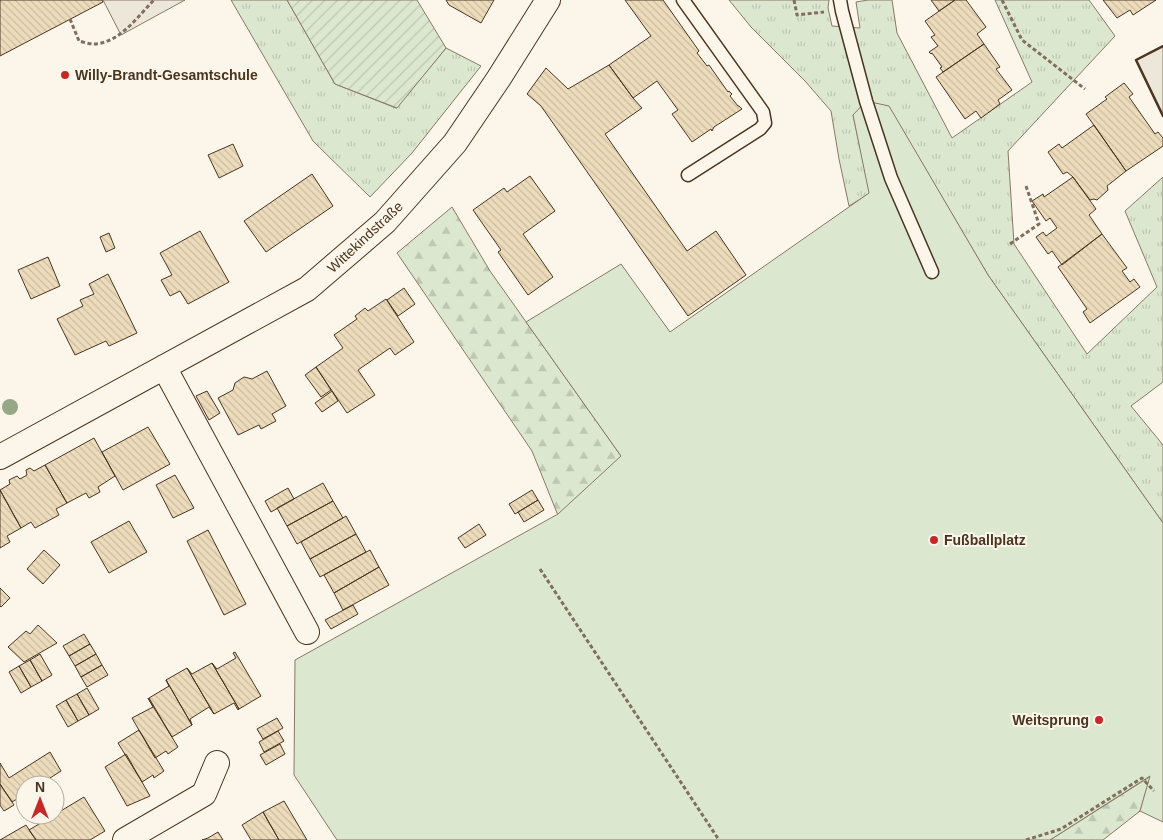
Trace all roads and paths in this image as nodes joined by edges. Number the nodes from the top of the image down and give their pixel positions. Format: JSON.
{"nodes":[{"id":1,"x":154,"y":0,"type":"edge"},
{"id":2,"x":548,"y":0,"type":"edge"},
{"id":3,"x":683,"y":0,"type":"edge"},
{"id":4,"x":794,"y":0,"type":"edge"},
{"id":5,"x":1002,"y":0,"type":"edge"},
{"id":6,"x":841,"y":5,"type":"edge"},
{"id":7,"x":70,"y":19,"type":"dead end"},
{"id":8,"x":1085,"y":89,"type":"dead end"},
{"id":9,"x":688,"y":175,"type":"dead end"},
{"id":10,"x":1026,"y":186,"type":"dead end"},
{"id":11,"x":1010,"y":244,"type":"dead end"},
{"id":12,"x":932,"y":272,"type":"dead end"},
{"id":13,"x":164,"y":368,"type":"junction"},
{"id":14,"x":0,"y":457,"type":"edge"},
{"id":15,"x":540,"y":569,"type":"dead end"},
{"id":16,"x":307,"y":632,"type":"dead end"},
{"id":17,"x":217,"y":763,"type":"dead end"},
{"id":18,"x":1154,"y":791,"type":"dead end"},
{"id":19,"x":125,"y":840,"type":"edge"},
{"id":20,"x":719,"y":840,"type":"edge"},
{"id":21,"x":1026,"y":840,"type":"edge"}],
"edges":[{"from":1,"to":7,"type":"path"},
{"from":2,"to":13,"type":"street","name":"Wittekindstraße"},
{"from":3,"to":9,"type":"lane"},
{"from":4,"to":6,"type":"path"},
{"from":5,"to":8,"type":"path"},
{"from":6,"to":12,"type":"lane"},
{"from":10,"to":11,"type":"path"},
{"from":13,"to":14,"type":"street","name":"Wittekindstraße"},
{"from":13,"to":16,"type":"street"},
{"from":15,"to":20,"type":"path"},
{"from":17,"to":19,"type":"street"},
{"from":18,"to":21,"type":"path"}]}
